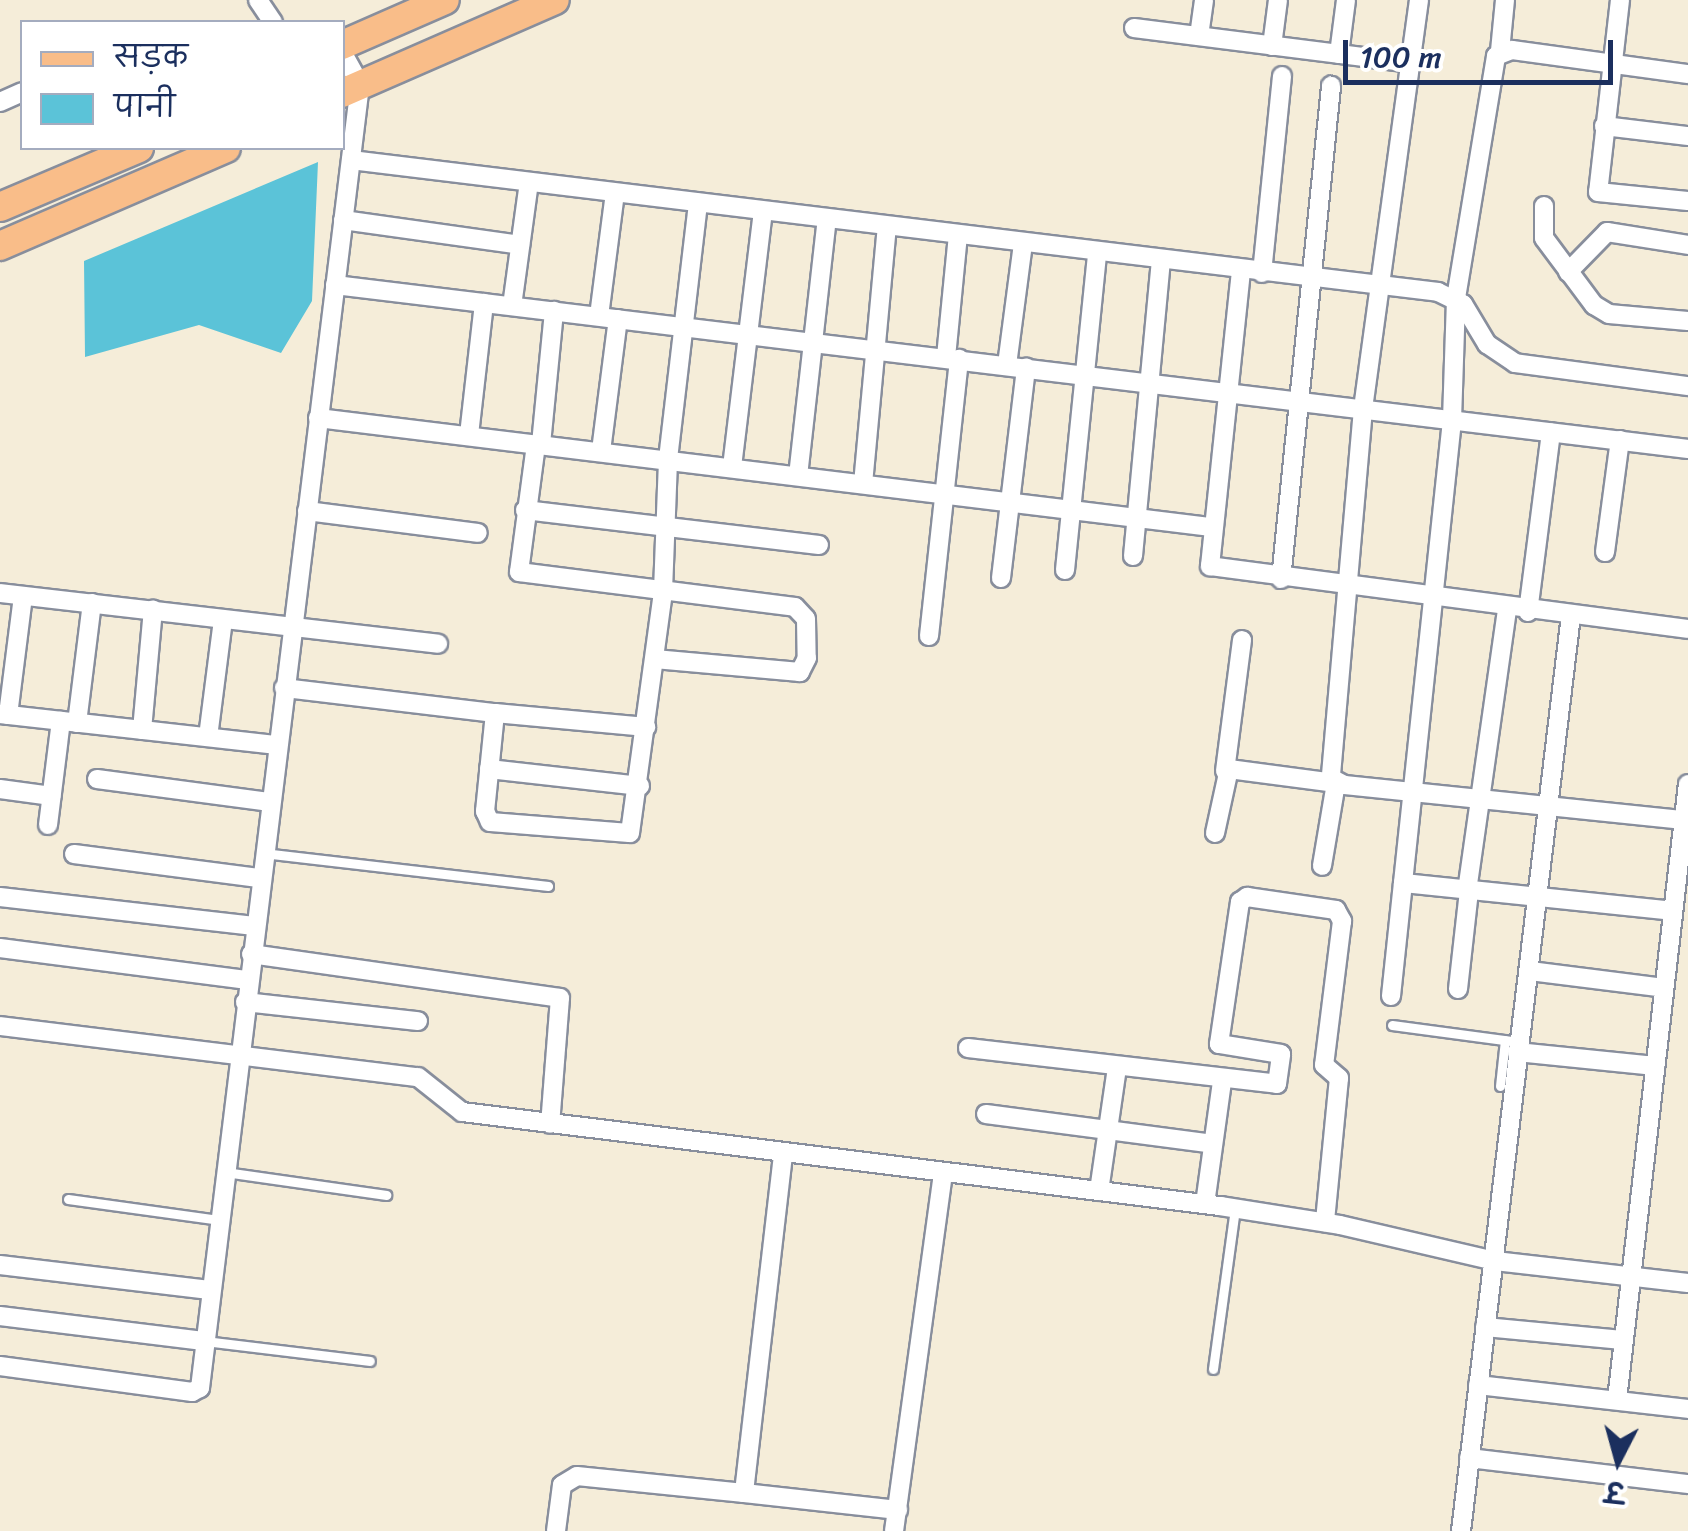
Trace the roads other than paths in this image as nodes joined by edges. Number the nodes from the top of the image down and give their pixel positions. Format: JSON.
{"nodes":[{"id":1,"x":555,"y":0,"type":"edge"},
{"id":2,"x":1204,"y":0,"type":"edge"},
{"id":3,"x":1278,"y":0,"type":"edge"},
{"id":4,"x":1346,"y":0,"type":"edge"},
{"id":5,"x":1419,"y":0,"type":"edge"},
{"id":6,"x":1504,"y":0,"type":"edge"},
{"id":7,"x":1620,"y":0,"type":"edge"},
{"id":8,"x":430,"y":3,"type":"edge"},
{"id":9,"x":1134,"y":28,"type":"dead end"},
{"id":10,"x":1199,"y":36,"type":"junction"},
{"id":11,"x":345,"y":46,"type":"edge"},
{"id":12,"x":1272,"y":46,"type":"junction"},
{"id":13,"x":1500,"y":51,"type":"junction"},
{"id":14,"x":1339,"y":54,"type":"junction"},
{"id":15,"x":345,"y":61,"type":"edge"},
{"id":16,"x":1410,"y":63,"type":"junction"},
{"id":17,"x":1611,"y":65,"type":"junction"},
{"id":18,"x":1688,"y":74,"type":"edge"},
{"id":19,"x":1282,"y":76,"type":"dead end"},
{"id":20,"x":1331,"y":86,"type":"dead end"},
{"id":21,"x":351,"y":88,"type":"edge"},
{"id":22,"x":1604,"y":126,"type":"junction"},
{"id":23,"x":1688,"y":136,"type":"edge"},
{"id":24,"x":134,"y":150,"type":"edge"},
{"id":25,"x":221,"y":150,"type":"edge"},
{"id":26,"x":351,"y":160,"type":"junction"},
{"id":27,"x":528,"y":182,"type":"junction"},
{"id":28,"x":616,"y":193,"type":"junction"},
{"id":29,"x":1688,"y":202,"type":"edge"},
{"id":30,"x":698,"y":203,"type":"junction"},
{"id":31,"x":1544,"y":206,"type":"dead end"},
{"id":32,"x":0,"y":207,"type":"edge"},
{"id":33,"x":762,"y":211,"type":"junction"},
{"id":34,"x":827,"y":219,"type":"junction"},
{"id":35,"x":344,"y":220,"type":"junction"},
{"id":36,"x":887,"y":226,"type":"junction"},
{"id":37,"x":958,"y":235,"type":"junction"},
{"id":38,"x":1023,"y":243,"type":"junction"},
{"id":39,"x":520,"y":245,"type":"junction"},
{"id":40,"x":1688,"y":245,"type":"edge"},
{"id":41,"x":0,"y":246,"type":"edge"},
{"id":42,"x":1097,"y":253,"type":"junction"},
{"id":43,"x":1162,"y":261,"type":"junction"},
{"id":44,"x":1241,"y":271,"type":"junction"},
{"id":45,"x":1568,"y":272,"type":"junction"},
{"id":46,"x":1262,"y":273,"type":"junction"},
{"id":47,"x":1315,"y":277,"type":"junction"},
{"id":48,"x":1381,"y":284,"type":"junction"},
{"id":49,"x":335,"y":285,"type":"junction"},
{"id":50,"x":1456,"y":298,"type":"junction"},
{"id":51,"x":484,"y":303,"type":"junction"},
{"id":52,"x":512,"y":306,"type":"junction"},
{"id":53,"x":554,"y":311,"type":"junction"},
{"id":54,"x":609,"y":317,"type":"junction"},
{"id":55,"x":1688,"y":321,"type":"edge"},
{"id":56,"x":682,"y":326,"type":"junction"},
{"id":57,"x":745,"y":334,"type":"junction"},
{"id":58,"x":810,"y":341,"type":"junction"},
{"id":59,"x":876,"y":349,"type":"junction"},
{"id":60,"x":952,"y":358,"type":"junction"},
{"id":61,"x":1016,"y":366,"type":"junction"},
{"id":62,"x":1084,"y":375,"type":"junction"},
{"id":63,"x":1150,"y":382,"type":"junction"},
{"id":64,"x":1688,"y":386,"type":"edge"},
{"id":65,"x":1227,"y":392,"type":"junction"},
{"id":66,"x":1304,"y":402,"type":"junction"},
{"id":67,"x":1363,"y":409,"type":"junction"},
{"id":68,"x":318,"y":418,"type":"junction"},
{"id":69,"x":1452,"y":420,"type":"junction"},
{"id":70,"x":1551,"y":432,"type":"junction"},
{"id":71,"x":469,"y":435,"type":"junction"},
{"id":72,"x":1620,"y":440,"type":"junction"},
{"id":73,"x":538,"y":448,"type":"junction"},
{"id":74,"x":1688,"y":449,"type":"edge"},
{"id":75,"x":601,"y":451,"type":"junction"},
{"id":76,"x":668,"y":460,"type":"junction"},
{"id":77,"x":732,"y":468,"type":"junction"},
{"id":78,"x":798,"y":476,"type":"junction"},
{"id":79,"x":862,"y":484,"type":"junction"},
{"id":80,"x":944,"y":496,"type":"junction"},
{"id":81,"x":1009,"y":505,"type":"junction"},
{"id":82,"x":525,"y":510,"type":"junction"},
{"id":83,"x":306,"y":511,"type":"junction"},
{"id":84,"x":1070,"y":513,"type":"junction"},
{"id":85,"x":1135,"y":520,"type":"junction"},
{"id":86,"x":1211,"y":527,"type":"junction"},
{"id":87,"x":667,"y":530,"type":"junction"},
{"id":88,"x":478,"y":533,"type":"dead end"},
{"id":89,"x":819,"y":545,"type":"dead end"},
{"id":90,"x":1606,"y":552,"type":"dead end"},
{"id":91,"x":1133,"y":556,"type":"dead end"},
{"id":92,"x":1065,"y":570,"type":"dead end"},
{"id":93,"x":1001,"y":578,"type":"dead end"},
{"id":94,"x":1282,"y":579,"type":"junction"},
{"id":95,"x":1350,"y":588,"type":"junction"},
{"id":96,"x":663,"y":591,"type":"junction"},
{"id":97,"x":0,"y":593,"type":"edge"},
{"id":98,"x":23,"y":596,"type":"junction"},
{"id":99,"x":1435,"y":599,"type":"junction"},
{"id":100,"x":92,"y":603,"type":"junction"},
{"id":101,"x":1507,"y":609,"type":"junction"},
{"id":102,"x":153,"y":610,"type":"junction"},
{"id":103,"x":1528,"y":612,"type":"junction"},
{"id":104,"x":1571,"y":615,"type":"junction"},
{"id":105,"x":222,"y":620,"type":"junction"},
{"id":106,"x":291,"y":627,"type":"junction"},
{"id":107,"x":1688,"y":628,"type":"edge"},
{"id":108,"x":930,"y":636,"type":"dead end"},
{"id":109,"x":1242,"y":640,"type":"dead end"},
{"id":110,"x":438,"y":644,"type":"dead end"},
{"id":111,"x":654,"y":659,"type":"junction"},
{"id":112,"x":284,"y":688,"type":"junction"},
{"id":113,"x":494,"y":713,"type":"junction"},
{"id":114,"x":2,"y":717,"type":"edge"},
{"id":115,"x":69,"y":722,"type":"junction"},
{"id":116,"x":646,"y":728,"type":"junction"},
{"id":117,"x":142,"y":730,"type":"junction"},
{"id":118,"x":208,"y":738,"type":"junction"},
{"id":119,"x":276,"y":745,"type":"junction"},
{"id":120,"x":489,"y":769,"type":"junction"},
{"id":121,"x":1225,"y":771,"type":"junction"},
{"id":122,"x":97,"y":779,"type":"dead end"},
{"id":123,"x":1336,"y":783,"type":"junction"},
{"id":124,"x":1688,"y":784,"type":"edge"},
{"id":125,"x":640,"y":786,"type":"junction"},
{"id":126,"x":0,"y":789,"type":"edge"},
{"id":127,"x":1412,"y":792,"type":"junction"},
{"id":128,"x":52,"y":796,"type":"junction"},
{"id":129,"x":1482,"y":798,"type":"junction"},
{"id":130,"x":270,"y":802,"type":"junction"},
{"id":131,"x":1550,"y":805,"type":"junction"},
{"id":132,"x":1682,"y":820,"type":"junction"},
{"id":133,"x":48,"y":825,"type":"dead end"},
{"id":134,"x":1215,"y":833,"type":"dead end"},
{"id":135,"x":264,"y":853,"type":"junction"},
{"id":136,"x":74,"y":854,"type":"dead end"},
{"id":137,"x":1322,"y":866,"type":"dead end"},
{"id":138,"x":260,"y":878,"type":"junction"},
{"id":139,"x":1403,"y":883,"type":"junction"},
{"id":140,"x":548,"y":886,"type":"dead end"},
{"id":141,"x":1468,"y":891,"type":"junction"},
{"id":142,"x":0,"y":897,"type":"edge"},
{"id":143,"x":1540,"y":900,"type":"junction"},
{"id":144,"x":1673,"y":911,"type":"junction"},
{"id":145,"x":254,"y":926,"type":"junction"},
{"id":146,"x":0,"y":948,"type":"edge"},
{"id":147,"x":251,"y":954,"type":"junction"},
{"id":148,"x":1530,"y":971,"type":"junction"},
{"id":149,"x":248,"y":980,"type":"junction"},
{"id":150,"x":1664,"y":988,"type":"junction"},
{"id":151,"x":1458,"y":989,"type":"dead end"},
{"id":152,"x":1391,"y":996,"type":"dead end"},
{"id":153,"x":246,"y":1002,"type":"junction"},
{"id":154,"x":418,"y":1021,"type":"dead end"},
{"id":155,"x":1392,"y":1024,"type":"dead end"},
{"id":156,"x":0,"y":1026,"type":"edge"},
{"id":157,"x":1514,"y":1045,"type":"junction"},
{"id":158,"x":968,"y":1048,"type":"dead end"},
{"id":159,"x":239,"y":1054,"type":"junction"},
{"id":160,"x":1655,"y":1066,"type":"junction"},
{"id":161,"x":1117,"y":1067,"type":"junction"},
{"id":162,"x":1222,"y":1081,"type":"junction"},
{"id":163,"x":1500,"y":1086,"type":"dead end"},
{"id":164,"x":986,"y":1114,"type":"dead end"},
{"id":165,"x":550,"y":1124,"type":"junction"},
{"id":166,"x":1108,"y":1129,"type":"junction"},
{"id":167,"x":1213,"y":1144,"type":"junction"},
{"id":168,"x":783,"y":1155,"type":"junction"},
{"id":169,"x":225,"y":1172,"type":"junction"},
{"id":170,"x":942,"y":1172,"type":"junction"},
{"id":171,"x":1100,"y":1190,"type":"junction"},
{"id":172,"x":386,"y":1196,"type":"dead end"},
{"id":173,"x":68,"y":1198,"type":"dead end"},
{"id":174,"x":1205,"y":1204,"type":"junction"},
{"id":175,"x":1234,"y":1208,"type":"junction"},
{"id":176,"x":219,"y":1220,"type":"junction"},
{"id":177,"x":1325,"y":1222,"type":"junction"},
{"id":178,"x":1495,"y":1261,"type":"junction"},
{"id":179,"x":0,"y":1265,"type":"edge"},
{"id":180,"x":1628,"y":1275,"type":"junction"},
{"id":181,"x":1688,"y":1283,"type":"edge"},
{"id":182,"x":210,"y":1290,"type":"junction"},
{"id":183,"x":0,"y":1316,"type":"edge"},
{"id":184,"x":1484,"y":1327,"type":"junction"},
{"id":185,"x":1622,"y":1340,"type":"junction"},
{"id":186,"x":205,"y":1341,"type":"junction"},
{"id":187,"x":370,"y":1360,"type":"dead end"},
{"id":188,"x":0,"y":1366,"type":"edge"},
{"id":189,"x":1213,"y":1370,"type":"dead end"},
{"id":190,"x":1478,"y":1385,"type":"junction"},
{"id":191,"x":1617,"y":1400,"type":"junction"},
{"id":192,"x":1688,"y":1409,"type":"edge"},
{"id":193,"x":1469,"y":1458,"type":"junction"},
{"id":194,"x":1688,"y":1484,"type":"edge"},
{"id":195,"x":744,"y":1493,"type":"junction"},
{"id":196,"x":898,"y":1510,"type":"junction"},
{"id":197,"x":556,"y":1531,"type":"edge"},
{"id":198,"x":894,"y":1531,"type":"edge"},
{"id":199,"x":1461,"y":1531,"type":"edge"}],
"edges":[{"from":1,"to":21,"type":"main road"},
{"from":2,"to":10,"type":"street"},
{"from":3,"to":12,"type":"street"},
{"from":4,"to":14,"type":"street"},
{"from":5,"to":16,"type":"street"},
{"from":6,"to":13,"type":"street"},
{"from":7,"to":17,"type":"street"},
{"from":8,"to":11,"type":"main road"},
{"from":9,"to":10,"type":"street"},
{"from":10,"to":12,"type":"street"},
{"from":12,"to":14,"type":"street"},
{"from":13,"to":17,"type":"street"},
{"from":13,"to":50,"type":"street"},
{"from":14,"to":16,"type":"street"},
{"from":15,"to":21,"type":"street"},
{"from":16,"to":48,"type":"street"},
{"from":17,"to":18,"type":"street"},
{"from":17,"to":22,"type":"street"},
{"from":19,"to":46,"type":"street"},
{"from":20,"to":47,"type":"street"},
{"from":21,"to":26,"type":"street"},
{"from":22,"to":23,"type":"street"},
{"from":22,"to":29,"type":"street"},
{"from":24,"to":32,"type":"main road"},
{"from":25,"to":41,"type":"main road"},
{"from":26,"to":27,"type":"street"},
{"from":26,"to":35,"type":"street"},
{"from":27,"to":28,"type":"street"},
{"from":27,"to":39,"type":"street"},
{"from":28,"to":30,"type":"street"},
{"from":28,"to":54,"type":"street"},
{"from":30,"to":33,"type":"street"},
{"from":30,"to":56,"type":"street"},
{"from":31,"to":45,"type":"street"},
{"from":33,"to":34,"type":"street"},
{"from":33,"to":57,"type":"street"},
{"from":34,"to":36,"type":"street"},
{"from":34,"to":58,"type":"street"},
{"from":35,"to":39,"type":"street"},
{"from":35,"to":49,"type":"street"},
{"from":36,"to":37,"type":"street"},
{"from":36,"to":59,"type":"street"},
{"from":37,"to":38,"type":"street"},
{"from":37,"to":60,"type":"street"},
{"from":38,"to":42,"type":"street"},
{"from":38,"to":61,"type":"street"},
{"from":39,"to":52,"type":"street"},
{"from":40,"to":45,"type":"street"},
{"from":42,"to":43,"type":"street"},
{"from":42,"to":62,"type":"street"},
{"from":43,"to":44,"type":"street"},
{"from":43,"to":63,"type":"street"},
{"from":44,"to":46,"type":"street"},
{"from":44,"to":65,"type":"street"},
{"from":45,"to":55,"type":"street"},
{"from":46,"to":47,"type":"street"},
{"from":47,"to":48,"type":"street"},
{"from":47,"to":66,"type":"street"},
{"from":48,"to":50,"type":"street"},
{"from":48,"to":67,"type":"street"},
{"from":49,"to":51,"type":"street"},
{"from":49,"to":68,"type":"street"},
{"from":50,"to":64,"type":"street"},
{"from":50,"to":69,"type":"street"},
{"from":51,"to":52,"type":"street"},
{"from":51,"to":71,"type":"street"},
{"from":52,"to":53,"type":"street"},
{"from":53,"to":54,"type":"street"},
{"from":53,"to":73,"type":"street"},
{"from":54,"to":56,"type":"street"},
{"from":54,"to":75,"type":"street"},
{"from":56,"to":57,"type":"street"},
{"from":56,"to":76,"type":"street"},
{"from":57,"to":58,"type":"street"},
{"from":57,"to":77,"type":"street"},
{"from":58,"to":59,"type":"street"},
{"from":58,"to":78,"type":"street"},
{"from":59,"to":60,"type":"street"},
{"from":59,"to":79,"type":"street"},
{"from":60,"to":61,"type":"street"},
{"from":60,"to":80,"type":"street"},
{"from":61,"to":62,"type":"street"},
{"from":61,"to":81,"type":"street"},
{"from":62,"to":63,"type":"street"},
{"from":62,"to":84,"type":"street"},
{"from":63,"to":65,"type":"street"},
{"from":63,"to":85,"type":"street"},
{"from":65,"to":66,"type":"street"},
{"from":65,"to":86,"type":"street"},
{"from":66,"to":67,"type":"street"},
{"from":66,"to":94,"type":"street"},
{"from":67,"to":69,"type":"street"},
{"from":67,"to":95,"type":"street"},
{"from":68,"to":71,"type":"street"},
{"from":68,"to":83,"type":"street"},
{"from":69,"to":70,"type":"street"},
{"from":69,"to":99,"type":"street"},
{"from":70,"to":72,"type":"street"},
{"from":70,"to":103,"type":"street"},
{"from":71,"to":73,"type":"street"},
{"from":72,"to":74,"type":"street"},
{"from":72,"to":90,"type":"street"},
{"from":73,"to":75,"type":"street"},
{"from":73,"to":82,"type":"street"},
{"from":75,"to":76,"type":"street"},
{"from":76,"to":77,"type":"street"},
{"from":76,"to":87,"type":"street"},
{"from":77,"to":78,"type":"street"},
{"from":78,"to":79,"type":"street"},
{"from":79,"to":80,"type":"street"},
{"from":80,"to":81,"type":"street"},
{"from":80,"to":108,"type":"street"},
{"from":81,"to":84,"type":"street"},
{"from":81,"to":93,"type":"street"},
{"from":82,"to":87,"type":"street"},
{"from":82,"to":96,"type":"street"},
{"from":83,"to":88,"type":"street"},
{"from":83,"to":106,"type":"street"},
{"from":84,"to":85,"type":"street"},
{"from":84,"to":92,"type":"street"},
{"from":85,"to":86,"type":"street"},
{"from":85,"to":91,"type":"street"},
{"from":86,"to":94,"type":"street"},
{"from":87,"to":89,"type":"street"},
{"from":87,"to":96,"type":"street"},
{"from":94,"to":95,"type":"street"},
{"from":95,"to":99,"type":"street"},
{"from":95,"to":123,"type":"street"},
{"from":96,"to":111,"type":"street"},
{"from":96,"to":111,"type":"street"},
{"from":97,"to":98,"type":"street"},
{"from":98,"to":100,"type":"street"},
{"from":98,"to":114,"type":"street"},
{"from":99,"to":101,"type":"street"},
{"from":99,"to":127,"type":"street"},
{"from":100,"to":102,"type":"street"},
{"from":100,"to":115,"type":"street"},
{"from":101,"to":103,"type":"street"},
{"from":101,"to":129,"type":"street"},
{"from":102,"to":105,"type":"street"},
{"from":102,"to":117,"type":"street"},
{"from":103,"to":104,"type":"street"},
{"from":104,"to":107,"type":"street"},
{"from":104,"to":131,"type":"street"},
{"from":105,"to":106,"type":"street"},
{"from":105,"to":118,"type":"street"},
{"from":106,"to":110,"type":"street"},
{"from":106,"to":112,"type":"street"},
{"from":109,"to":121,"type":"street"},
{"from":111,"to":116,"type":"street"},
{"from":112,"to":113,"type":"street"},
{"from":112,"to":119,"type":"street"},
{"from":113,"to":116,"type":"street"},
{"from":113,"to":120,"type":"street"},
{"from":114,"to":115,"type":"street"},
{"from":115,"to":117,"type":"street"},
{"from":115,"to":128,"type":"street"},
{"from":116,"to":125,"type":"street"},
{"from":117,"to":118,"type":"street"},
{"from":118,"to":119,"type":"street"},
{"from":119,"to":130,"type":"street"},
{"from":120,"to":125,"type":"street"},
{"from":120,"to":125,"type":"street"},
{"from":121,"to":123,"type":"street"},
{"from":121,"to":134,"type":"street"},
{"from":122,"to":130,"type":"street"},
{"from":123,"to":127,"type":"street"},
{"from":123,"to":137,"type":"street"},
{"from":124,"to":132,"type":"street"},
{"from":126,"to":128,"type":"street"},
{"from":127,"to":129,"type":"street"},
{"from":127,"to":139,"type":"street"},
{"from":128,"to":133,"type":"street"},
{"from":129,"to":131,"type":"street"},
{"from":129,"to":141,"type":"street"},
{"from":130,"to":135,"type":"street"},
{"from":131,"to":132,"type":"street"},
{"from":131,"to":143,"type":"street"},
{"from":132,"to":144,"type":"street"},
{"from":135,"to":138,"type":"street"},
{"from":135,"to":140,"type":"lane"},
{"from":136,"to":138,"type":"street"},
{"from":138,"to":145,"type":"street"},
{"from":139,"to":141,"type":"street"},
{"from":139,"to":152,"type":"street"},
{"from":141,"to":143,"type":"street"},
{"from":141,"to":151,"type":"street"},
{"from":142,"to":145,"type":"street"},
{"from":143,"to":144,"type":"street"},
{"from":143,"to":148,"type":"street"},
{"from":144,"to":150,"type":"street"},
{"from":145,"to":147,"type":"street"},
{"from":146,"to":149,"type":"street"},
{"from":147,"to":149,"type":"street"},
{"from":147,"to":165,"type":"street"},
{"from":148,"to":150,"type":"street"},
{"from":148,"to":157,"type":"street"},
{"from":149,"to":153,"type":"street"},
{"from":150,"to":160,"type":"street"},
{"from":153,"to":154,"type":"street"},
{"from":153,"to":159,"type":"street"},
{"from":155,"to":157,"type":"lane"},
{"from":156,"to":159,"type":"street"},
{"from":157,"to":160,"type":"street"},
{"from":157,"to":163,"type":"lane"},
{"from":157,"to":178,"type":"street"},
{"from":158,"to":161,"type":"street"},
{"from":159,"to":165,"type":"street"},
{"from":159,"to":169,"type":"street"},
{"from":160,"to":180,"type":"street"},
{"from":161,"to":162,"type":"street"},
{"from":161,"to":166,"type":"street"},
{"from":162,"to":167,"type":"street"},
{"from":162,"to":177,"type":"street"},
{"from":164,"to":166,"type":"street"},
{"from":165,"to":168,"type":"street"},
{"from":166,"to":167,"type":"street"},
{"from":166,"to":171,"type":"street"},
{"from":167,"to":174,"type":"street"},
{"from":168,"to":170,"type":"street"},
{"from":168,"to":195,"type":"street"},
{"from":169,"to":172,"type":"lane"},
{"from":169,"to":176,"type":"street"},
{"from":170,"to":171,"type":"street"},
{"from":170,"to":196,"type":"street"},
{"from":171,"to":174,"type":"street"},
{"from":173,"to":176,"type":"lane"},
{"from":174,"to":175,"type":"street"},
{"from":175,"to":177,"type":"street"},
{"from":175,"to":189,"type":"lane"},
{"from":176,"to":182,"type":"street"},
{"from":177,"to":178,"type":"street"},
{"from":178,"to":180,"type":"street"},
{"from":178,"to":184,"type":"street"},
{"from":179,"to":182,"type":"street"},
{"from":180,"to":181,"type":"street"},
{"from":180,"to":185,"type":"street"},
{"from":182,"to":186,"type":"street"},
{"from":183,"to":186,"type":"street"},
{"from":184,"to":185,"type":"street"},
{"from":184,"to":190,"type":"street"},
{"from":185,"to":191,"type":"street"},
{"from":186,"to":187,"type":"lane"},
{"from":186,"to":188,"type":"street"},
{"from":190,"to":191,"type":"street"},
{"from":190,"to":193,"type":"street"},
{"from":191,"to":192,"type":"street"},
{"from":193,"to":194,"type":"street"},
{"from":193,"to":199,"type":"street"},
{"from":195,"to":196,"type":"street"},
{"from":195,"to":197,"type":"street"},
{"from":196,"to":198,"type":"street"}]}
